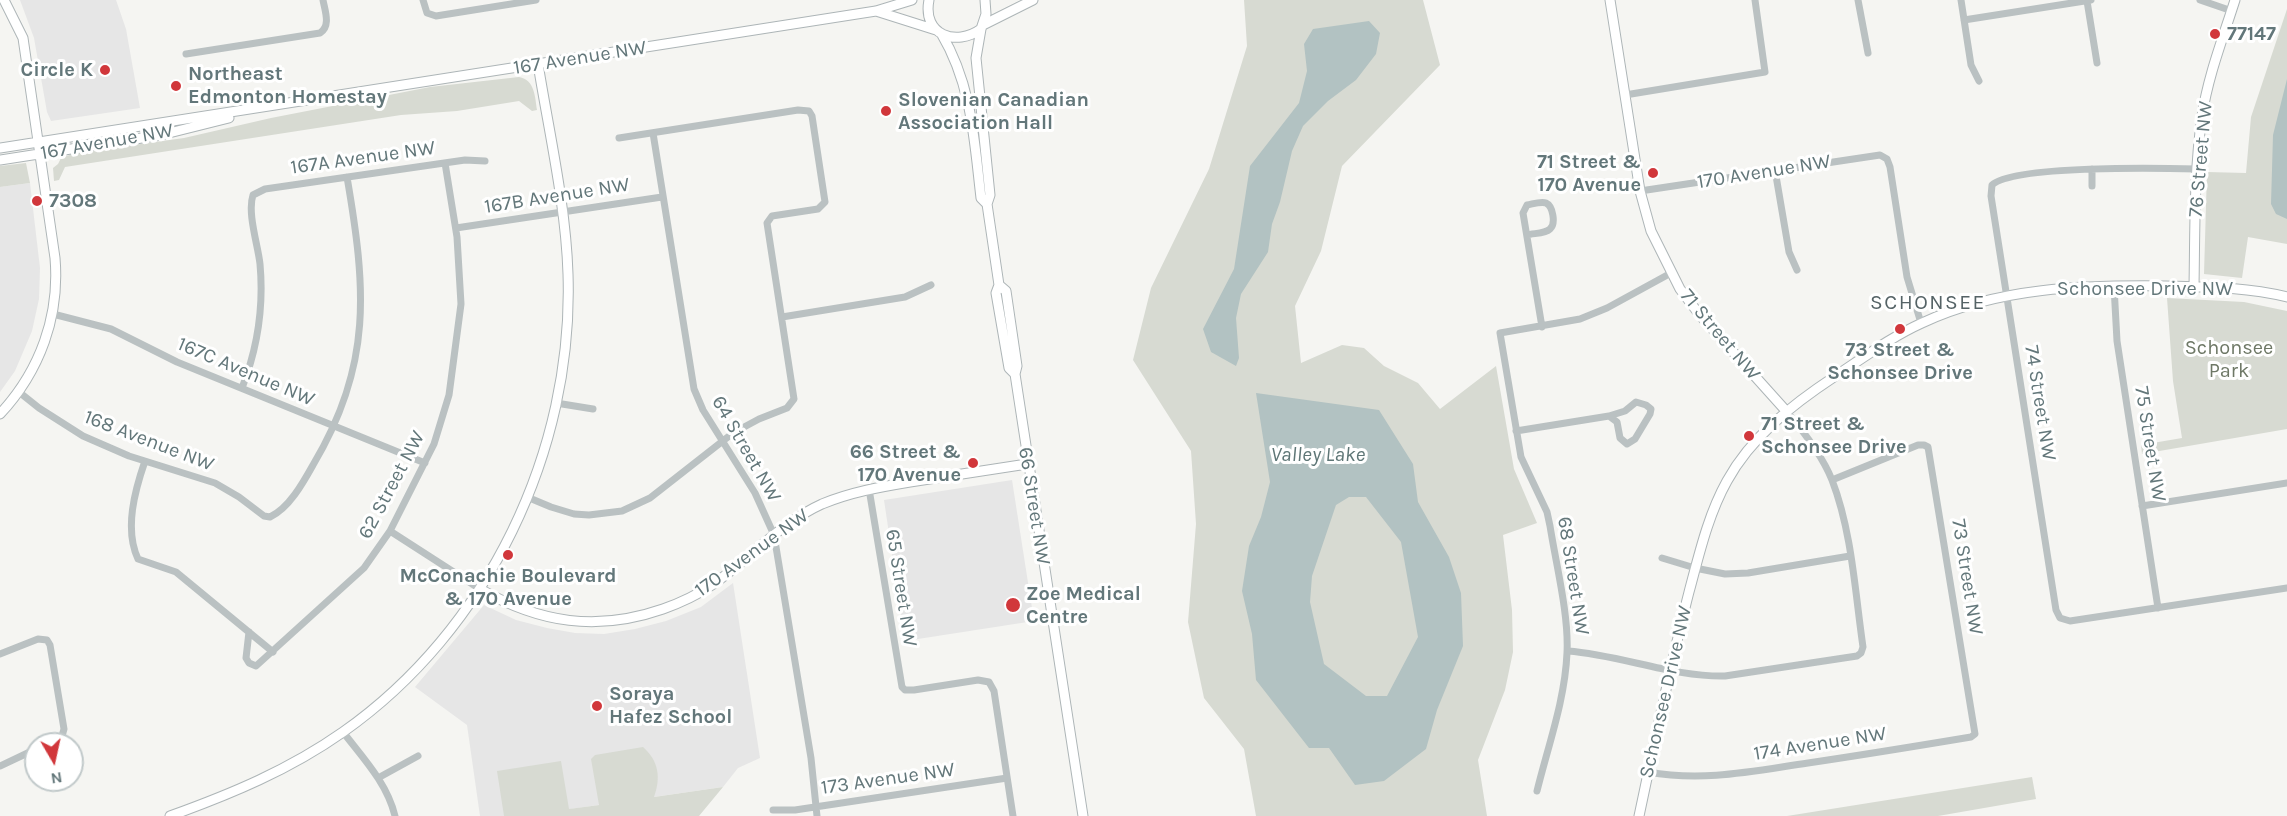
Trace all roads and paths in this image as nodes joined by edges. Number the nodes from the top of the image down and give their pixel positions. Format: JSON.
{"nodes":[{"id":1,"x":4,"y":0,"type":"edge"},
{"id":2,"x":323,"y":0,"type":"edge"},
{"id":3,"x":423,"y":0,"type":"edge"},
{"id":4,"x":536,"y":0,"type":"edge"},
{"id":5,"x":912,"y":0,"type":"edge"},
{"id":6,"x":929,"y":0,"type":"edge"},
{"id":7,"x":985,"y":0,"type":"edge"},
{"id":8,"x":1033,"y":0,"type":"edge"},
{"id":9,"x":1610,"y":0,"type":"edge"},
{"id":10,"x":1755,"y":0,"type":"edge"},
{"id":11,"x":1858,"y":0,"type":"edge"},
{"id":12,"x":1961,"y":0,"type":"edge"},
{"id":13,"x":2089,"y":0,"type":"edge"},
{"id":14,"x":2200,"y":0,"type":"edge"},
{"id":15,"x":2235,"y":0,"type":"edge"},
{"id":16,"x":876,"y":11,"type":"junction"},
{"id":17,"x":2232,"y":11,"type":"junction"},
{"id":18,"x":1964,"y":20,"type":"junction"},
{"id":19,"x":982,"y":27,"type":"junction"},
{"id":20,"x":939,"y":31,"type":"junction"},
{"id":21,"x":1868,"y":53,"type":"dead end"},
{"id":22,"x":186,"y":54,"type":"dead end"},
{"id":23,"x":2097,"y":63,"type":"dead end"},
{"id":24,"x":538,"y":64,"type":"junction"},
{"id":25,"x":1979,"y":81,"type":"dead end"},
{"id":26,"x":1625,"y":94,"type":"junction"},
{"id":27,"x":284,"y":104,"type":"junction"},
{"id":28,"x":653,"y":133,"type":"junction"},
{"id":29,"x":619,"y":138,"type":"dead end"},
{"id":30,"x":37,"y":142,"type":"junction"},
{"id":31,"x":0,"y":148,"type":"edge"},
{"id":32,"x":39,"y":153,"type":"junction"},
{"id":33,"x":0,"y":160,"type":"edge"},
{"id":34,"x":485,"y":161,"type":"dead end"},
{"id":35,"x":445,"y":163,"type":"junction"},
{"id":36,"x":2092,"y":169,"type":"junction"},
{"id":37,"x":2197,"y":169,"type":"junction"},
{"id":38,"x":1775,"y":170,"type":"junction"},
{"id":39,"x":347,"y":177,"type":"junction"},
{"id":40,"x":2092,"y":186,"type":"dead end"},
{"id":41,"x":1640,"y":192,"type":"junction"},
{"id":42,"x":662,"y":197,"type":"junction"},
{"id":43,"x":987,"y":204,"type":"junction"},
{"id":44,"x":561,"y":212,"type":"junction"},
{"id":45,"x":456,"y":228,"type":"junction"},
{"id":46,"x":1527,"y":235,"type":"junction"},
{"id":47,"x":1797,"y":270,"type":"dead end"},
{"id":48,"x":1671,"y":273,"type":"junction"},
{"id":49,"x":931,"y":285,"type":"dead end"},
{"id":50,"x":2114,"y":286,"type":"junction"},
{"id":51,"x":2194,"y":287,"type":"junction"},
{"id":52,"x":2007,"y":297,"type":"junction"},
{"id":53,"x":2287,"y":297,"type":"edge"},
{"id":54,"x":53,"y":314,"type":"junction"},
{"id":55,"x":782,"y":317,"type":"junction"},
{"id":56,"x":1921,"y":323,"type":"junction"},
{"id":57,"x":1542,"y":327,"type":"junction"},
{"id":58,"x":242,"y":388,"type":"junction"},
{"id":59,"x":19,"y":392,"type":"junction"},
{"id":60,"x":556,"y":403,"type":"junction"},
{"id":61,"x":593,"y":409,"type":"dead end"},
{"id":62,"x":1787,"y":412,"type":"junction"},
{"id":63,"x":0,"y":414,"type":"edge"},
{"id":64,"x":1609,"y":416,"type":"junction"},
{"id":65,"x":334,"y":426,"type":"junction"},
{"id":66,"x":1516,"y":431,"type":"junction"},
{"id":67,"x":722,"y":441,"type":"junction"},
{"id":68,"x":145,"y":461,"type":"junction"},
{"id":69,"x":425,"y":464,"type":"junction"},
{"id":70,"x":1028,"y":464,"type":"junction"},
{"id":71,"x":1832,"y":480,"type":"junction"},
{"id":72,"x":2287,"y":483,"type":"edge"},
{"id":73,"x":869,"y":489,"type":"junction"},
{"id":74,"x":527,"y":497,"type":"junction"},
{"id":75,"x":2142,"y":506,"type":"junction"},
{"id":76,"x":390,"y":531,"type":"junction"},
{"id":77,"x":774,"y":535,"type":"junction"},
{"id":78,"x":1850,"y":556,"type":"junction"},
{"id":79,"x":1662,"y":558,"type":"dead end"},
{"id":80,"x":1695,"y":568,"type":"junction"},
{"id":81,"x":2287,"y":588,"type":"edge"},
{"id":82,"x":480,"y":589,"type":"junction"},
{"id":83,"x":2158,"y":608,"type":"junction"},
{"id":84,"x":249,"y":632,"type":"junction"},
{"id":85,"x":1568,"y":651,"type":"junction"},
{"id":86,"x":273,"y":652,"type":"junction"},
{"id":87,"x":0,"y":654,"type":"edge"},
{"id":88,"x":1671,"y":670,"type":"junction"},
{"id":89,"x":1972,"y":712,"type":"joint"},
{"id":90,"x":63,"y":732,"type":"edge"},
{"id":91,"x":343,"y":732,"type":"junction"},
{"id":92,"x":24,"y":755,"type":"edge"},
{"id":93,"x":418,"y":756,"type":"dead end"},
{"id":94,"x":0,"y":766,"type":"edge"},
{"id":95,"x":1648,"y":772,"type":"junction"},
{"id":96,"x":378,"y":778,"type":"junction"},
{"id":97,"x":1007,"y":778,"type":"junction"},
{"id":98,"x":1537,"y":791,"type":"dead end"},
{"id":99,"x":816,"y":806,"type":"junction"},
{"id":100,"x":773,"y":810,"type":"dead end"},
{"id":101,"x":176,"y":815,"type":"edge"},
{"id":102,"x":395,"y":816,"type":"edge"},
{"id":103,"x":817,"y":816,"type":"edge"},
{"id":104,"x":1013,"y":816,"type":"edge"},
{"id":105,"x":1083,"y":816,"type":"edge"},
{"id":106,"x":1639,"y":816,"type":"edge"}],
"edges":[{"from":1,"to":30,"type":"street"},
{"from":2,"to":22,"type":"street"},
{"from":3,"to":4,"type":"street"},
{"from":5,"to":16,"type":"street","name":"167 Avenue NW"},
{"from":6,"to":20,"type":"street","name":"66 Street NW"},
{"from":7,"to":19,"type":"street","name":"66 Street NW"},
{"from":8,"to":19,"type":"street"},
{"from":9,"to":26,"type":"street","name":"71 Street NW"},
{"from":10,"to":26,"type":"street"},
{"from":11,"to":21,"type":"street"},
{"from":12,"to":18,"type":"street"},
{"from":13,"to":18,"type":"street"},
{"from":13,"to":23,"type":"street"},
{"from":14,"to":17,"type":"street"},
{"from":15,"to":17,"type":"street","name":"76 Street NW"},
{"from":16,"to":20,"type":"street","name":"167 Avenue NW"},
{"from":16,"to":24,"type":"street","name":"167 Avenue NW"},
{"from":17,"to":37,"type":"street","name":"76 Street NW"},
{"from":18,"to":25,"type":"street"},
{"from":19,"to":20,"type":"street","name":"167 Avenue NW"},
{"from":19,"to":43,"type":"street","name":"66 Street NW"},
{"from":20,"to":43,"type":"street","name":"66 Street NW"},
{"from":24,"to":27,"type":"street","name":"167 Avenue NW"},
{"from":24,"to":44,"type":"street"},
{"from":26,"to":41,"type":"street","name":"71 Street NW"},
{"from":27,"to":30,"type":"street","name":"167 Avenue NW"},
{"from":27,"to":32,"type":"street","name":"167 Avenue NW"},
{"from":28,"to":29,"type":"street"},
{"from":28,"to":42,"type":"street","name":"64 Street NW"},
{"from":28,"to":55,"type":"street"},
{"from":30,"to":31,"type":"street","name":"167 Avenue NW"},
{"from":30,"to":32,"type":"street"},
{"from":32,"to":33,"type":"street","name":"167 Avenue NW"},
{"from":32,"to":54,"type":"street"},
{"from":34,"to":35,"type":"street","name":"167A Avenue NW"},
{"from":35,"to":39,"type":"street","name":"167A Avenue NW"},
{"from":35,"to":45,"type":"street","name":"62 Street NW"},
{"from":36,"to":37,"type":"street"},
{"from":36,"to":40,"type":"street"},
{"from":36,"to":52,"type":"street","name":"74 Street NW"},
{"from":37,"to":51,"type":"street","name":"76 Street NW"},
{"from":38,"to":41,"type":"street","name":"170 Avenue NW"},
{"from":38,"to":47,"type":"street"},
{"from":38,"to":56,"type":"street","name":"170 Avenue NW"},
{"from":39,"to":58,"type":"street","name":"167A Avenue NW"},
{"from":39,"to":65,"type":"street"},
{"from":41,"to":48,"type":"street","name":"71 Street NW"},
{"from":42,"to":44,"type":"street","name":"167B Avenue NW"},
{"from":42,"to":67,"type":"street","name":"64 Street NW"},
{"from":43,"to":70,"type":"street","name":"66 Street NW"},
{"from":44,"to":45,"type":"street","name":"167B Avenue NW"},
{"from":44,"to":60,"type":"street"},
{"from":45,"to":69,"type":"street","name":"62 Street NW"},
{"from":46,"to":46,"type":"street"},
{"from":46,"to":57,"type":"street"},
{"from":48,"to":57,"type":"street"},
{"from":48,"to":62,"type":"street","name":"71 Street NW"},
{"from":49,"to":55,"type":"street"},
{"from":50,"to":51,"type":"street","name":"Schonsee Drive NW"},
{"from":50,"to":52,"type":"street","name":"Schonsee Drive NW"},
{"from":50,"to":75,"type":"street","name":"75 Street NW"},
{"from":51,"to":53,"type":"street","name":"Schonsee Drive NW"},
{"from":52,"to":56,"type":"street","name":"Schonsee Drive NW"},
{"from":52,"to":83,"type":"street","name":"74 Street NW"},
{"from":54,"to":58,"type":"street","name":"167C Avenue NW"},
{"from":54,"to":59,"type":"street"},
{"from":55,"to":67,"type":"street"},
{"from":56,"to":62,"type":"street","name":"Schonsee Drive NW"},
{"from":57,"to":66,"type":"street","name":"68 Street NW"},
{"from":58,"to":65,"type":"street","name":"167C Avenue NW"},
{"from":59,"to":63,"type":"street"},
{"from":59,"to":68,"type":"street","name":"168 Avenue NW"},
{"from":60,"to":61,"type":"street"},
{"from":60,"to":74,"type":"street"},
{"from":62,"to":71,"type":"street","name":"71 Street NW"},
{"from":62,"to":80,"type":"street","name":"Schonsee Drive NW"},
{"from":64,"to":64,"type":"street"},
{"from":64,"to":66,"type":"street"},
{"from":65,"to":68,"type":"street","name":"168 Avenue NW"},
{"from":65,"to":69,"type":"street","name":"167C Avenue NW"},
{"from":66,"to":85,"type":"street","name":"68 Street NW"},
{"from":67,"to":74,"type":"street"},
{"from":67,"to":77,"type":"street","name":"64 Street NW"},
{"from":68,"to":84,"type":"street"},
{"from":69,"to":76,"type":"street","name":"62 Street NW"},
{"from":70,"to":73,"type":"street","name":"170 Avenue NW"},
{"from":70,"to":105,"type":"street","name":"66 Street NW"},
{"from":71,"to":78,"type":"street","name":"71 Street NW"},
{"from":71,"to":89,"type":"street","name":"73 Street NW"},
{"from":72,"to":75,"type":"street"},
{"from":73,"to":77,"type":"street","name":"170 Avenue NW"},
{"from":73,"to":97,"type":"street","name":"65 Street NW"},
{"from":74,"to":82,"type":"street"},
{"from":75,"to":83,"type":"street","name":"75 Street NW"},
{"from":76,"to":82,"type":"street","name":"170 Avenue NW"},
{"from":76,"to":86,"type":"street","name":"62 Street NW"},
{"from":77,"to":82,"type":"street","name":"170 Avenue NW"},
{"from":77,"to":99,"type":"street","name":"64 Street NW"},
{"from":78,"to":80,"type":"street"},
{"from":78,"to":88,"type":"street","name":"71 Street NW"},
{"from":79,"to":80,"type":"street"},
{"from":80,"to":88,"type":"street","name":"Schonsee Drive NW"},
{"from":81,"to":83,"type":"street"},
{"from":82,"to":91,"type":"street"},
{"from":84,"to":86,"type":"street"},
{"from":84,"to":86,"type":"street","name":"62 Street NW"},
{"from":85,"to":88,"type":"street"},
{"from":85,"to":98,"type":"street","name":"68 Street NW"},
{"from":87,"to":90,"type":"street"},
{"from":88,"to":95,"type":"street","name":"Schonsee Drive NW"},
{"from":89,"to":95,"type":"street","name":"174 Avenue NW"},
{"from":91,"to":96,"type":"street"},
{"from":91,"to":101,"type":"street"},
{"from":92,"to":94,"type":"street"},
{"from":93,"to":96,"type":"street"},
{"from":95,"to":106,"type":"street","name":"Schonsee Drive NW"},
{"from":96,"to":102,"type":"street"},
{"from":97,"to":99,"type":"street","name":"173 Avenue NW"},
{"from":97,"to":104,"type":"street"},
{"from":99,"to":100,"type":"street","name":"173 Avenue NW"},
{"from":99,"to":103,"type":"street","name":"64 Street NW"}]}
